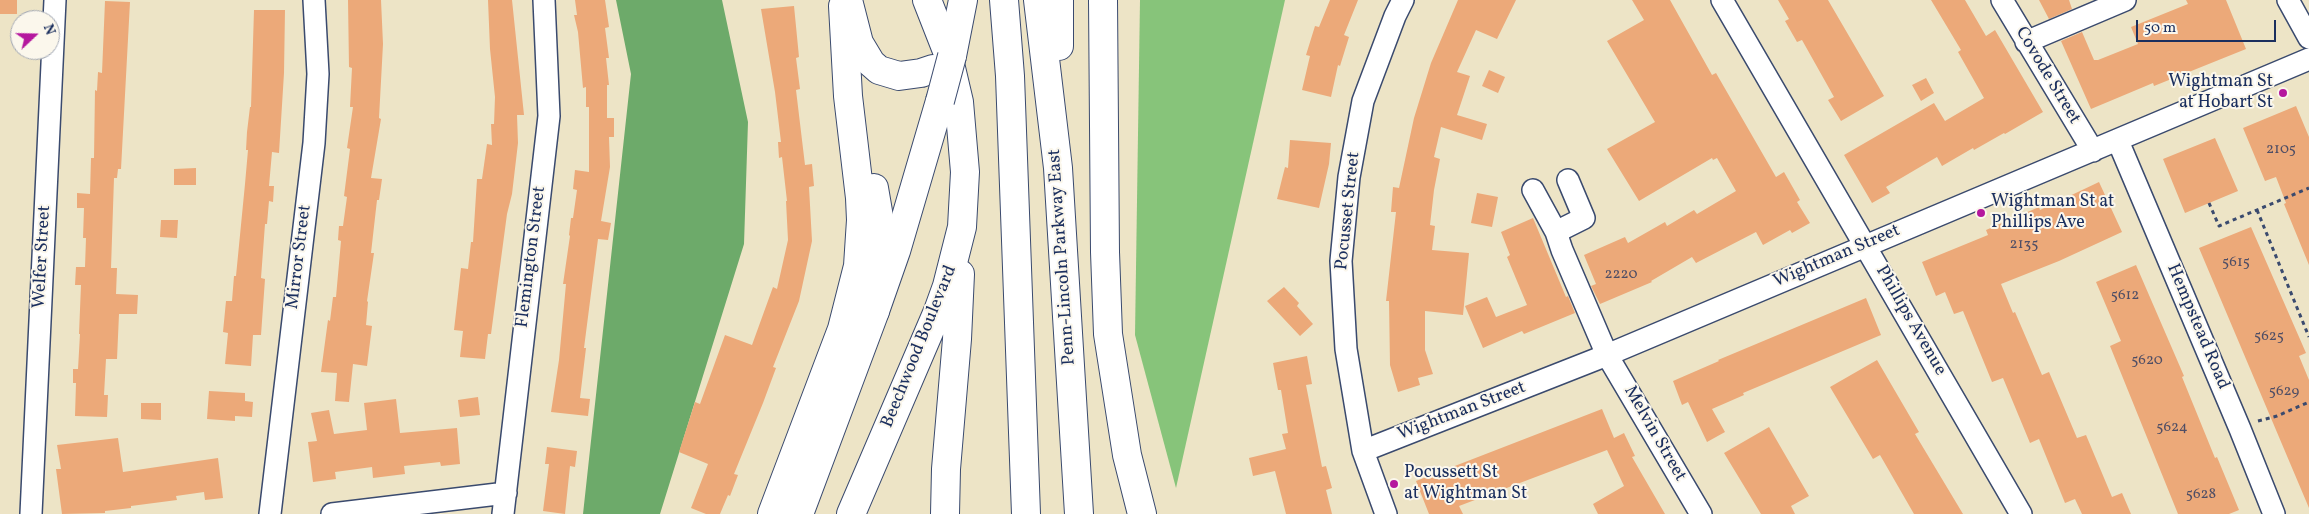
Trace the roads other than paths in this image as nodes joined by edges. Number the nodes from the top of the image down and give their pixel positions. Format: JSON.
{"nodes":[{"id":1,"x":55,"y":0,"type":"edge"},
{"id":2,"x":314,"y":0,"type":"edge"},
{"id":3,"x":544,"y":0,"type":"edge"},
{"id":4,"x":842,"y":0,"type":"edge"},
{"id":5,"x":848,"y":0,"type":"edge"},
{"id":6,"x":927,"y":0,"type":"edge"},
{"id":7,"x":963,"y":0,"type":"edge"},
{"id":8,"x":1004,"y":0,"type":"edge"},
{"id":9,"x":1038,"y":0,"type":"edge"},
{"id":10,"x":1059,"y":0,"type":"edge"},
{"id":11,"x":1102,"y":0,"type":"edge"},
{"id":12,"x":1403,"y":0,"type":"edge"},
{"id":13,"x":1722,"y":0,"type":"edge"},
{"id":14,"x":2002,"y":0,"type":"edge"},
{"id":15,"x":2125,"y":0,"type":"edge"},
{"id":16,"x":2288,"y":0,"type":"edge"},
{"id":17,"x":2309,"y":38,"type":"edge"},
{"id":18,"x":2026,"y":42,"type":"junction"},
{"id":19,"x":2309,"y":59,"type":"edge"},
{"id":20,"x":942,"y":62,"type":"junction"},
{"id":21,"x":848,"y":96,"type":"junction"},
{"id":22,"x":2118,"y":141,"type":"junction"},
{"id":23,"x":2093,"y":151,"type":"junction"},
{"id":24,"x":1058,"y":168,"type":"junction"},
{"id":25,"x":1568,"y":180,"type":"dead end"},
{"id":26,"x":1533,"y":190,"type":"dead end"},
{"id":27,"x":962,"y":227,"type":"junction"},
{"id":28,"x":1556,"y":232,"type":"junction"},
{"id":29,"x":1865,"y":244,"type":"junction"},
{"id":30,"x":876,"y":311,"type":"junction"},
{"id":31,"x":1607,"y":355,"type":"junction"},
{"id":32,"x":1362,"y":451,"type":"junction"},
{"id":33,"x":506,"y":493,"type":"junction"},
{"id":34,"x":807,"y":510,"type":"edge"},
{"id":35,"x":31,"y":514,"type":"edge"},
{"id":36,"x":270,"y":514,"type":"edge"},
{"id":37,"x":332,"y":514,"type":"edge"},
{"id":38,"x":503,"y":514,"type":"edge"},
{"id":39,"x":772,"y":514,"type":"edge"},
{"id":40,"x":850,"y":514,"type":"edge"},
{"id":41,"x":945,"y":514,"type":"edge"},
{"id":42,"x":1026,"y":514,"type":"edge"},
{"id":43,"x":1079,"y":514,"type":"edge"},
{"id":44,"x":1142,"y":514,"type":"edge"},
{"id":45,"x":1386,"y":514,"type":"edge"},
{"id":46,"x":1701,"y":514,"type":"edge"},
{"id":47,"x":2022,"y":514,"type":"edge"},
{"id":48,"x":2274,"y":514,"type":"edge"}],
"edges":[{"from":1,"to":35,"type":"street","name":"Welfer Street"},
{"from":2,"to":36,"type":"street","name":"Mirror Street"},
{"from":3,"to":33,"type":"street","name":"Flemington Street"},
{"from":4,"to":21,"type":"main road"},
{"from":5,"to":20,"type":"main road"},
{"from":6,"to":27,"type":"main road","name":"Beechwood Boulevard"},
{"from":7,"to":20,"type":"main road"},
{"from":8,"to":42,"type":"main road"},
{"from":9,"to":24,"type":"main road","name":"Penn-Lincoln Parkway East"},
{"from":10,"to":24,"type":"main road"},
{"from":11,"to":44,"type":"main road"},
{"from":12,"to":32,"type":"street","name":"Pocusset Street"},
{"from":13,"to":29,"type":"street","name":"Phillips Avenue"},
{"from":14,"to":18,"type":"street","name":"Covode Street"},
{"from":15,"to":18,"type":"street"},
{"from":16,"to":17,"type":"street"},
{"from":18,"to":23,"type":"street","name":"Covode Street"},
{"from":19,"to":22,"type":"street","name":"Wightman Street"},
{"from":20,"to":30,"type":"main road","bridge":true},
{"from":21,"to":30,"type":"main road"},
{"from":21,"to":39,"type":"main road"},
{"from":22,"to":23,"type":"street","name":"Wightman Street"},
{"from":22,"to":48,"type":"street","name":"Hempstead Road"},
{"from":23,"to":29,"type":"street","name":"Wightman Street"},
{"from":24,"to":43,"type":"main road","name":"Penn-Lincoln Parkway East"},
{"from":25,"to":28,"type":"street"},
{"from":26,"to":28,"type":"street","name":"Melvin Street"},
{"from":27,"to":40,"type":"main road","name":"Beechwood Boulevard"},
{"from":27,"to":41,"type":"main road"},
{"from":28,"to":31,"type":"street","name":"Melvin Street"},
{"from":29,"to":31,"type":"street","name":"Wightman Street"},
{"from":29,"to":47,"type":"street","name":"Phillips Avenue"},
{"from":30,"to":34,"type":"main road"},
{"from":31,"to":32,"type":"street","name":"Wightman Street"},
{"from":31,"to":46,"type":"street","name":"Melvin Street"},
{"from":32,"to":45,"type":"street","name":"Pocusset Street"},
{"from":33,"to":37,"type":"street"},
{"from":33,"to":38,"type":"street","name":"Flemington Street"}]}
